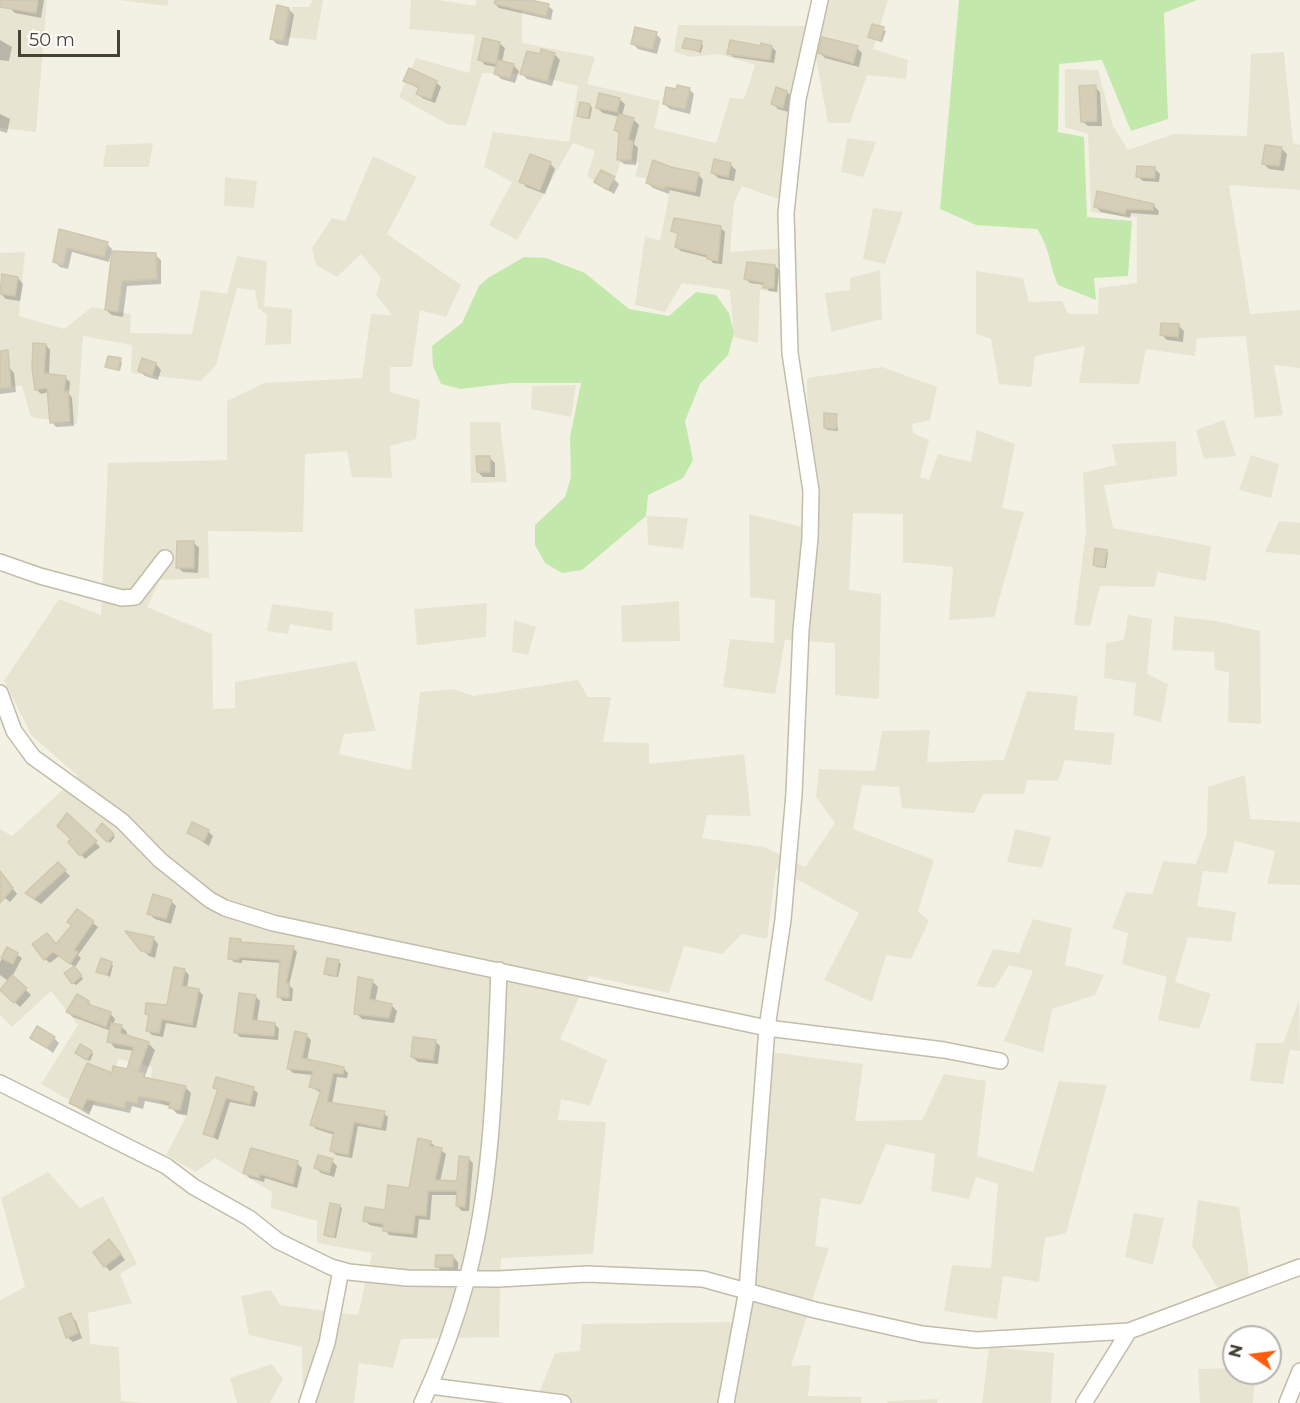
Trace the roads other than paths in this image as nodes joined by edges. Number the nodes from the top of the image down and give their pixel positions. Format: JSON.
{"nodes":[{"id":1,"x":820,"y":0,"type":"edge"},
{"id":2,"x":165,"y":558,"type":"dead end"},
{"id":3,"x":0,"y":561,"type":"edge"},
{"id":4,"x":0,"y":693,"type":"edge"},
{"id":5,"x":499,"y":970,"type":"junction"},
{"id":6,"x":767,"y":1028,"type":"junction"},
{"id":7,"x":1000,"y":1061,"type":"dead end"},
{"id":8,"x":0,"y":1083,"type":"edge"},
{"id":9,"x":1300,"y":1267,"type":"edge"},
{"id":10,"x":341,"y":1270,"type":"junction"},
{"id":11,"x":467,"y":1279,"type":"junction"},
{"id":12,"x":747,"y":1290,"type":"junction"},
{"id":13,"x":1130,"y":1331,"type":"junction"},
{"id":14,"x":1300,"y":1371,"type":"edge"},
{"id":15,"x":430,"y":1386,"type":"junction"},
{"id":16,"x":307,"y":1403,"type":"edge"},
{"id":17,"x":422,"y":1403,"type":"edge"},
{"id":18,"x":563,"y":1403,"type":"edge"},
{"id":19,"x":726,"y":1403,"type":"edge"},
{"id":20,"x":1084,"y":1403,"type":"edge"},
{"id":21,"x":1287,"y":1403,"type":"edge"}],
"edges":[{"from":1,"to":6,"type":"street"},
{"from":2,"to":3,"type":"street"},
{"from":4,"to":5,"type":"street"},
{"from":5,"to":6,"type":"street"},
{"from":5,"to":11,"type":"street"},
{"from":6,"to":7,"type":"street"},
{"from":6,"to":12,"type":"street"},
{"from":8,"to":10,"type":"street"},
{"from":9,"to":13,"type":"street"},
{"from":10,"to":11,"type":"street"},
{"from":10,"to":16,"type":"street"},
{"from":11,"to":12,"type":"street"},
{"from":11,"to":15,"type":"street"},
{"from":12,"to":13,"type":"street"},
{"from":12,"to":19,"type":"street"},
{"from":13,"to":20,"type":"street"},
{"from":14,"to":21,"type":"street"},
{"from":15,"to":17,"type":"street"},
{"from":15,"to":18,"type":"street"}]}
